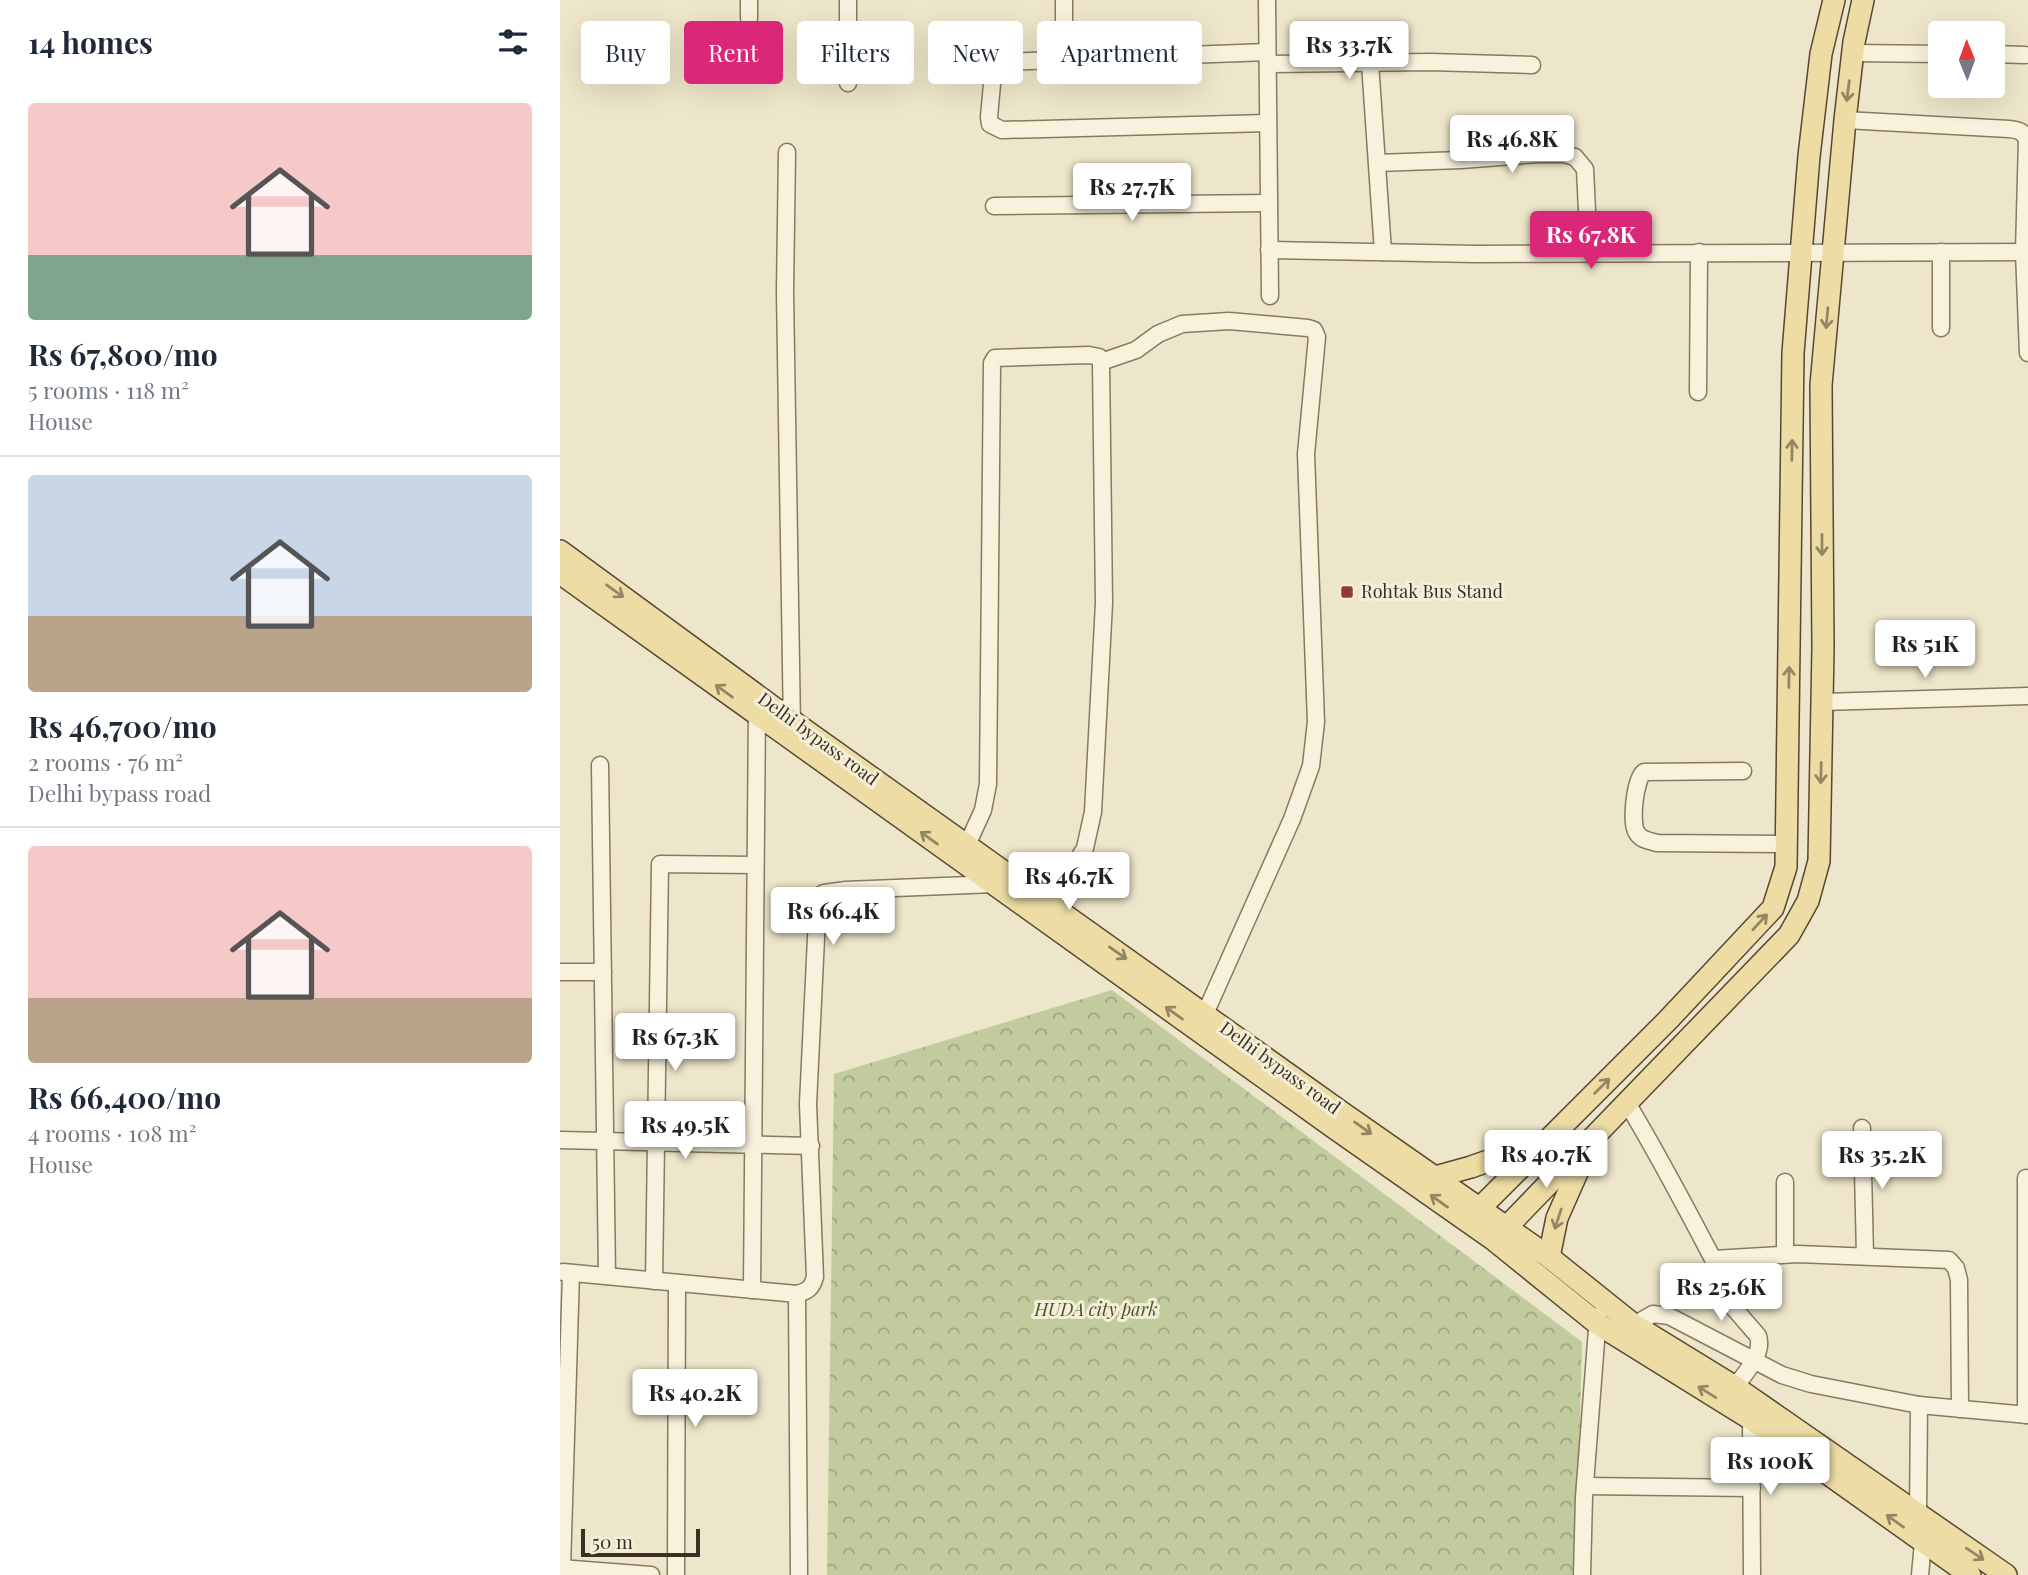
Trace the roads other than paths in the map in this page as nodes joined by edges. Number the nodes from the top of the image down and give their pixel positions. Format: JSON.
{"nodes":[{"id":1,"x":749,"y":0,"type":"edge"},
{"id":2,"x":848,"y":0,"type":"edge"},
{"id":3,"x":1064,"y":0,"type":"edge"},
{"id":4,"x":1267,"y":0,"type":"edge"},
{"id":5,"x":1834,"y":0,"type":"edge"},
{"id":6,"x":1863,"y":0,"type":"edge"},
{"id":7,"x":749,"y":18,"type":"dead end"},
{"id":8,"x":848,"y":21,"type":"edge"},
{"id":9,"x":1064,"y":21,"type":"edge"},
{"id":10,"x":1853,"y":52,"type":"junction"},
{"id":11,"x":1928,"y":54,"type":"edge"},
{"id":12,"x":2006,"y":54,"type":"edge"},
{"id":13,"x":2025,"y":55,"type":"dead end"},
{"id":14,"x":1202,"y":58,"type":"edge"},
{"id":15,"x":1267,"y":58,"type":"junction"},
{"id":16,"x":1037,"y":60,"type":"edge"},
{"id":17,"x":1370,"y":63,"type":"junction"},
{"id":18,"x":1532,"y":65,"type":"dead end"},
{"id":19,"x":1845,"y":120,"type":"junction"},
{"id":20,"x":1268,"y":122,"type":"junction"},
{"id":21,"x":2027,"y":144,"type":"edge"},
{"id":22,"x":787,"y":152,"type":"dead end"},
{"id":23,"x":1377,"y":163,"type":"junction"},
{"id":24,"x":1269,"y":203,"type":"junction"},
{"id":25,"x":994,"y":206,"type":"dead end"},
{"id":26,"x":1269,"y":250,"type":"junction"},
{"id":27,"x":1382,"y":252,"type":"junction"},
{"id":28,"x":1699,"y":252,"type":"junction"},
{"id":29,"x":1833,"y":252,"type":"junction"},
{"id":30,"x":1941,"y":252,"type":"junction"},
{"id":31,"x":2026,"y":252,"type":"edge"},
{"id":32,"x":1589,"y":253,"type":"junction"},
{"id":33,"x":1801,"y":253,"type":"junction"},
{"id":34,"x":1270,"y":296,"type":"dead end"},
{"id":35,"x":1941,"y":328,"type":"dead end"},
{"id":36,"x":2028,"y":353,"type":"edge"},
{"id":37,"x":1101,"y":362,"type":"junction"},
{"id":38,"x":1698,"y":393,"type":"dead end"},
{"id":39,"x":560,"y":551,"type":"edge"},
{"id":40,"x":560,"y":573,"type":"edge"},
{"id":41,"x":2028,"y":696,"type":"edge"},
{"id":42,"x":1822,"y":702,"type":"junction"},
{"id":43,"x":757,"y":704,"type":"junction"},
{"id":44,"x":792,"y":730,"type":"junction"},
{"id":45,"x":600,"y":765,"type":"dead end"},
{"id":46,"x":1743,"y":771,"type":"dead end"},
{"id":47,"x":1787,"y":845,"type":"junction"},
{"id":48,"x":964,"y":853,"type":"junction"},
{"id":49,"x":755,"y":865,"type":"junction"},
{"id":50,"x":993,"y":884,"type":"junction"},
{"id":51,"x":1047,"y":912,"type":"junction"},
{"id":52,"x":560,"y":972,"type":"edge"},
{"id":53,"x":603,"y":972,"type":"junction"},
{"id":54,"x":1202,"y":1022,"type":"junction"},
{"id":55,"x":1627,"y":1103,"type":"junction"},
{"id":56,"x":1862,"y":1128,"type":"dead end"},
{"id":57,"x":1592,"y":1139,"type":"junction"},
{"id":58,"x":560,"y":1140,"type":"edge"},
{"id":59,"x":1548,"y":1140,"type":"junction"},
{"id":60,"x":605,"y":1142,"type":"junction"},
{"id":61,"x":656,"y":1142,"type":"junction"},
{"id":62,"x":752,"y":1144,"type":"junction"},
{"id":63,"x":811,"y":1146,"type":"junction"},
{"id":64,"x":1435,"y":1177,"type":"junction"},
{"id":65,"x":2026,"y":1178,"type":"edge"},
{"id":66,"x":1785,"y":1182,"type":"dead end"},
{"id":67,"x":1473,"y":1214,"type":"junction"},
{"id":68,"x":1500,"y":1233,"type":"junction"},
{"id":69,"x":1785,"y":1254,"type":"junction"},
{"id":70,"x":1865,"y":1255,"type":"junction"},
{"id":71,"x":1549,"y":1256,"type":"junction"},
{"id":72,"x":1713,"y":1259,"type":"junction"},
{"id":73,"x":566,"y":1273,"type":"edge"},
{"id":74,"x":607,"y":1276,"type":"junction"},
{"id":75,"x":654,"y":1281,"type":"junction"},
{"id":76,"x":677,"y":1283,"type":"junction"},
{"id":77,"x":752,"y":1290,"type":"junction"},
{"id":78,"x":797,"y":1294,"type":"junction"},
{"id":79,"x":1600,"y":1299,"type":"junction"},
{"id":80,"x":1598,"y":1324,"type":"junction"},
{"id":81,"x":1634,"y":1325,"type":"junction"},
{"id":82,"x":1754,"y":1361,"type":"junction"},
{"id":83,"x":1735,"y":1387,"type":"junction"},
{"id":84,"x":1919,"y":1405,"type":"junction"},
{"id":85,"x":1960,"y":1409,"type":"junction"},
{"id":86,"x":2027,"y":1415,"type":"edge"},
{"id":87,"x":1751,"y":1419,"type":"junction"},
{"id":88,"x":1585,"y":1486,"type":"junction"},
{"id":89,"x":1752,"y":1488,"type":"junction"},
{"id":90,"x":1918,"y":1515,"type":"junction"},
{"id":91,"x":1923,"y":1542,"type":"junction"},
{"id":92,"x":561,"y":1568,"type":"edge"},
{"id":93,"x":651,"y":1575,"type":"edge"},
{"id":94,"x":676,"y":1575,"type":"edge"},
{"id":95,"x":799,"y":1575,"type":"edge"},
{"id":96,"x":1582,"y":1575,"type":"edge"},
{"id":97,"x":1752,"y":1575,"type":"edge"},
{"id":98,"x":1920,"y":1575,"type":"edge"},
{"id":99,"x":1970,"y":1575,"type":"edge"},
{"id":100,"x":2006,"y":1575,"type":"edge"}],
"edges":[{"from":1,"to":7,"type":"street"},
{"from":2,"to":8,"type":"street"},
{"from":3,"to":9,"type":"street"},
{"from":4,"to":15,"type":"street"},
{"from":5,"to":33,"type":"main road"},
{"from":6,"to":10,"type":"main road"},
{"from":10,"to":11,"type":"street"},
{"from":10,"to":19,"type":"main road","one_way":true},
{"from":12,"to":13,"type":"street"},
{"from":14,"to":15,"type":"street"},
{"from":15,"to":17,"type":"street"},
{"from":15,"to":20,"type":"street"},
{"from":16,"to":20,"type":"street"},
{"from":17,"to":18,"type":"street"},
{"from":17,"to":23,"type":"street"},
{"from":19,"to":21,"type":"street"},
{"from":19,"to":29,"type":"main road"},
{"from":20,"to":24,"type":"street"},
{"from":21,"to":31,"type":"street"},
{"from":22,"to":44,"type":"street"},
{"from":23,"to":27,"type":"street"},
{"from":23,"to":32,"type":"street"},
{"from":24,"to":25,"type":"street"},
{"from":24,"to":26,"type":"street"},
{"from":26,"to":27,"type":"street"},
{"from":26,"to":34,"type":"street"},
{"from":27,"to":32,"type":"street"},
{"from":28,"to":32,"type":"street"},
{"from":28,"to":33,"type":"street"},
{"from":28,"to":38,"type":"street"},
{"from":29,"to":30,"type":"street"},
{"from":29,"to":33,"type":"street"},
{"from":29,"to":42,"type":"main road","one_way":true},
{"from":30,"to":31,"type":"street"},
{"from":30,"to":35,"type":"street"},
{"from":31,"to":36,"type":"street"},
{"from":47,"to":33,"type":"main road","one_way":true},
{"from":37,"to":48,"type":"street"},
{"from":37,"to":51,"type":"street"},
{"from":37,"to":54,"type":"street"},
{"from":39,"to":43,"type":"main road","name":"Delhi bypass road","one_way":true},
{"from":43,"to":40,"type":"main road","name":"Delhi bypass road","one_way":true},
{"from":41,"to":42,"type":"street"},
{"from":42,"to":55,"type":"main road","one_way":true},
{"from":43,"to":44,"type":"main road","name":"Delhi bypass road"},
{"from":43,"to":49,"type":"street"},
{"from":44,"to":48,"type":"main road","name":"Delhi bypass road"},
{"from":45,"to":53,"type":"street"},
{"from":46,"to":47,"type":"street"},
{"from":59,"to":47,"type":"main road","one_way":true},
{"from":48,"to":50,"type":"main road","name":"Delhi bypass road"},
{"from":48,"to":51,"type":"main road","name":"Delhi bypass road"},
{"from":49,"to":61,"type":"street"},
{"from":49,"to":62,"type":"street"},
{"from":50,"to":51,"type":"main road","name":"Delhi bypass road"},
{"from":50,"to":63,"type":"street"},
{"from":51,"to":54,"type":"main road","name":"Delhi bypass road"},
{"from":52,"to":53,"type":"street"},
{"from":53,"to":60,"type":"street"},
{"from":54,"to":64,"type":"main road","name":"Delhi bypass road","one_way":true},
{"from":67,"to":54,"type":"main road","name":"Delhi bypass road","one_way":true},
{"from":55,"to":57,"type":"main road"},
{"from":55,"to":72,"type":"street"},
{"from":56,"to":70,"type":"street"},
{"from":57,"to":68,"type":"main road"},
{"from":57,"to":71,"type":"main road","one_way":true},
{"from":58,"to":60,"type":"street"},
{"from":59,"to":64,"type":"main road"},
{"from":59,"to":67,"type":"main road"},
{"from":60,"to":61,"type":"street"},
{"from":60,"to":74,"type":"street"},
{"from":61,"to":62,"type":"street"},
{"from":61,"to":75,"type":"street"},
{"from":62,"to":63,"type":"street"},
{"from":62,"to":77,"type":"street"},
{"from":63,"to":78,"type":"street"},
{"from":64,"to":67,"type":"main road","name":"Delhi bypass road"},
{"from":65,"to":86,"type":"street"},
{"from":66,"to":69,"type":"street"},
{"from":67,"to":68,"type":"main road","name":"Delhi bypass road"},
{"from":68,"to":71,"type":"main road","name":"Delhi bypass road"},
{"from":68,"to":80,"type":"main road","name":"Delhi bypass road"},
{"from":69,"to":70,"type":"street"},
{"from":69,"to":72,"type":"street"},
{"from":70,"to":85,"type":"street"},
{"from":71,"to":79,"type":"main road","name":"Delhi bypass road"},
{"from":72,"to":82,"type":"street"},
{"from":73,"to":74,"type":"street"},
{"from":73,"to":92,"type":"street"},
{"from":74,"to":75,"type":"street"},
{"from":75,"to":76,"type":"street"},
{"from":76,"to":77,"type":"street"},
{"from":76,"to":94,"type":"street"},
{"from":77,"to":78,"type":"street"},
{"from":78,"to":95,"type":"street"},
{"from":79,"to":80,"type":"street"},
{"from":79,"to":81,"type":"main road","name":"Delhi bypass road"},
{"from":87,"to":80,"type":"main road","name":"Delhi bypass road","one_way":true},
{"from":80,"to":88,"type":"street"},
{"from":81,"to":82,"type":"street"},
{"from":81,"to":83,"type":"main road","name":"Delhi bypass road"},
{"from":82,"to":83,"type":"street"},
{"from":82,"to":84,"type":"street"},
{"from":83,"to":90,"type":"main road","name":"Delhi bypass road"},
{"from":84,"to":85,"type":"street"},
{"from":84,"to":90,"type":"street"},
{"from":85,"to":86,"type":"street"},
{"from":87,"to":89,"type":"street"},
{"from":91,"to":87,"type":"main road","name":"Delhi bypass road","one_way":true},
{"from":88,"to":89,"type":"street"},
{"from":88,"to":96,"type":"street"},
{"from":89,"to":97,"type":"street"},
{"from":90,"to":100,"type":"main road","name":"Delhi bypass road","one_way":true},
{"from":91,"to":98,"type":"street"},
{"from":91,"to":99,"type":"main road","name":"Delhi bypass road"},
{"from":92,"to":93,"type":"street"}]}
